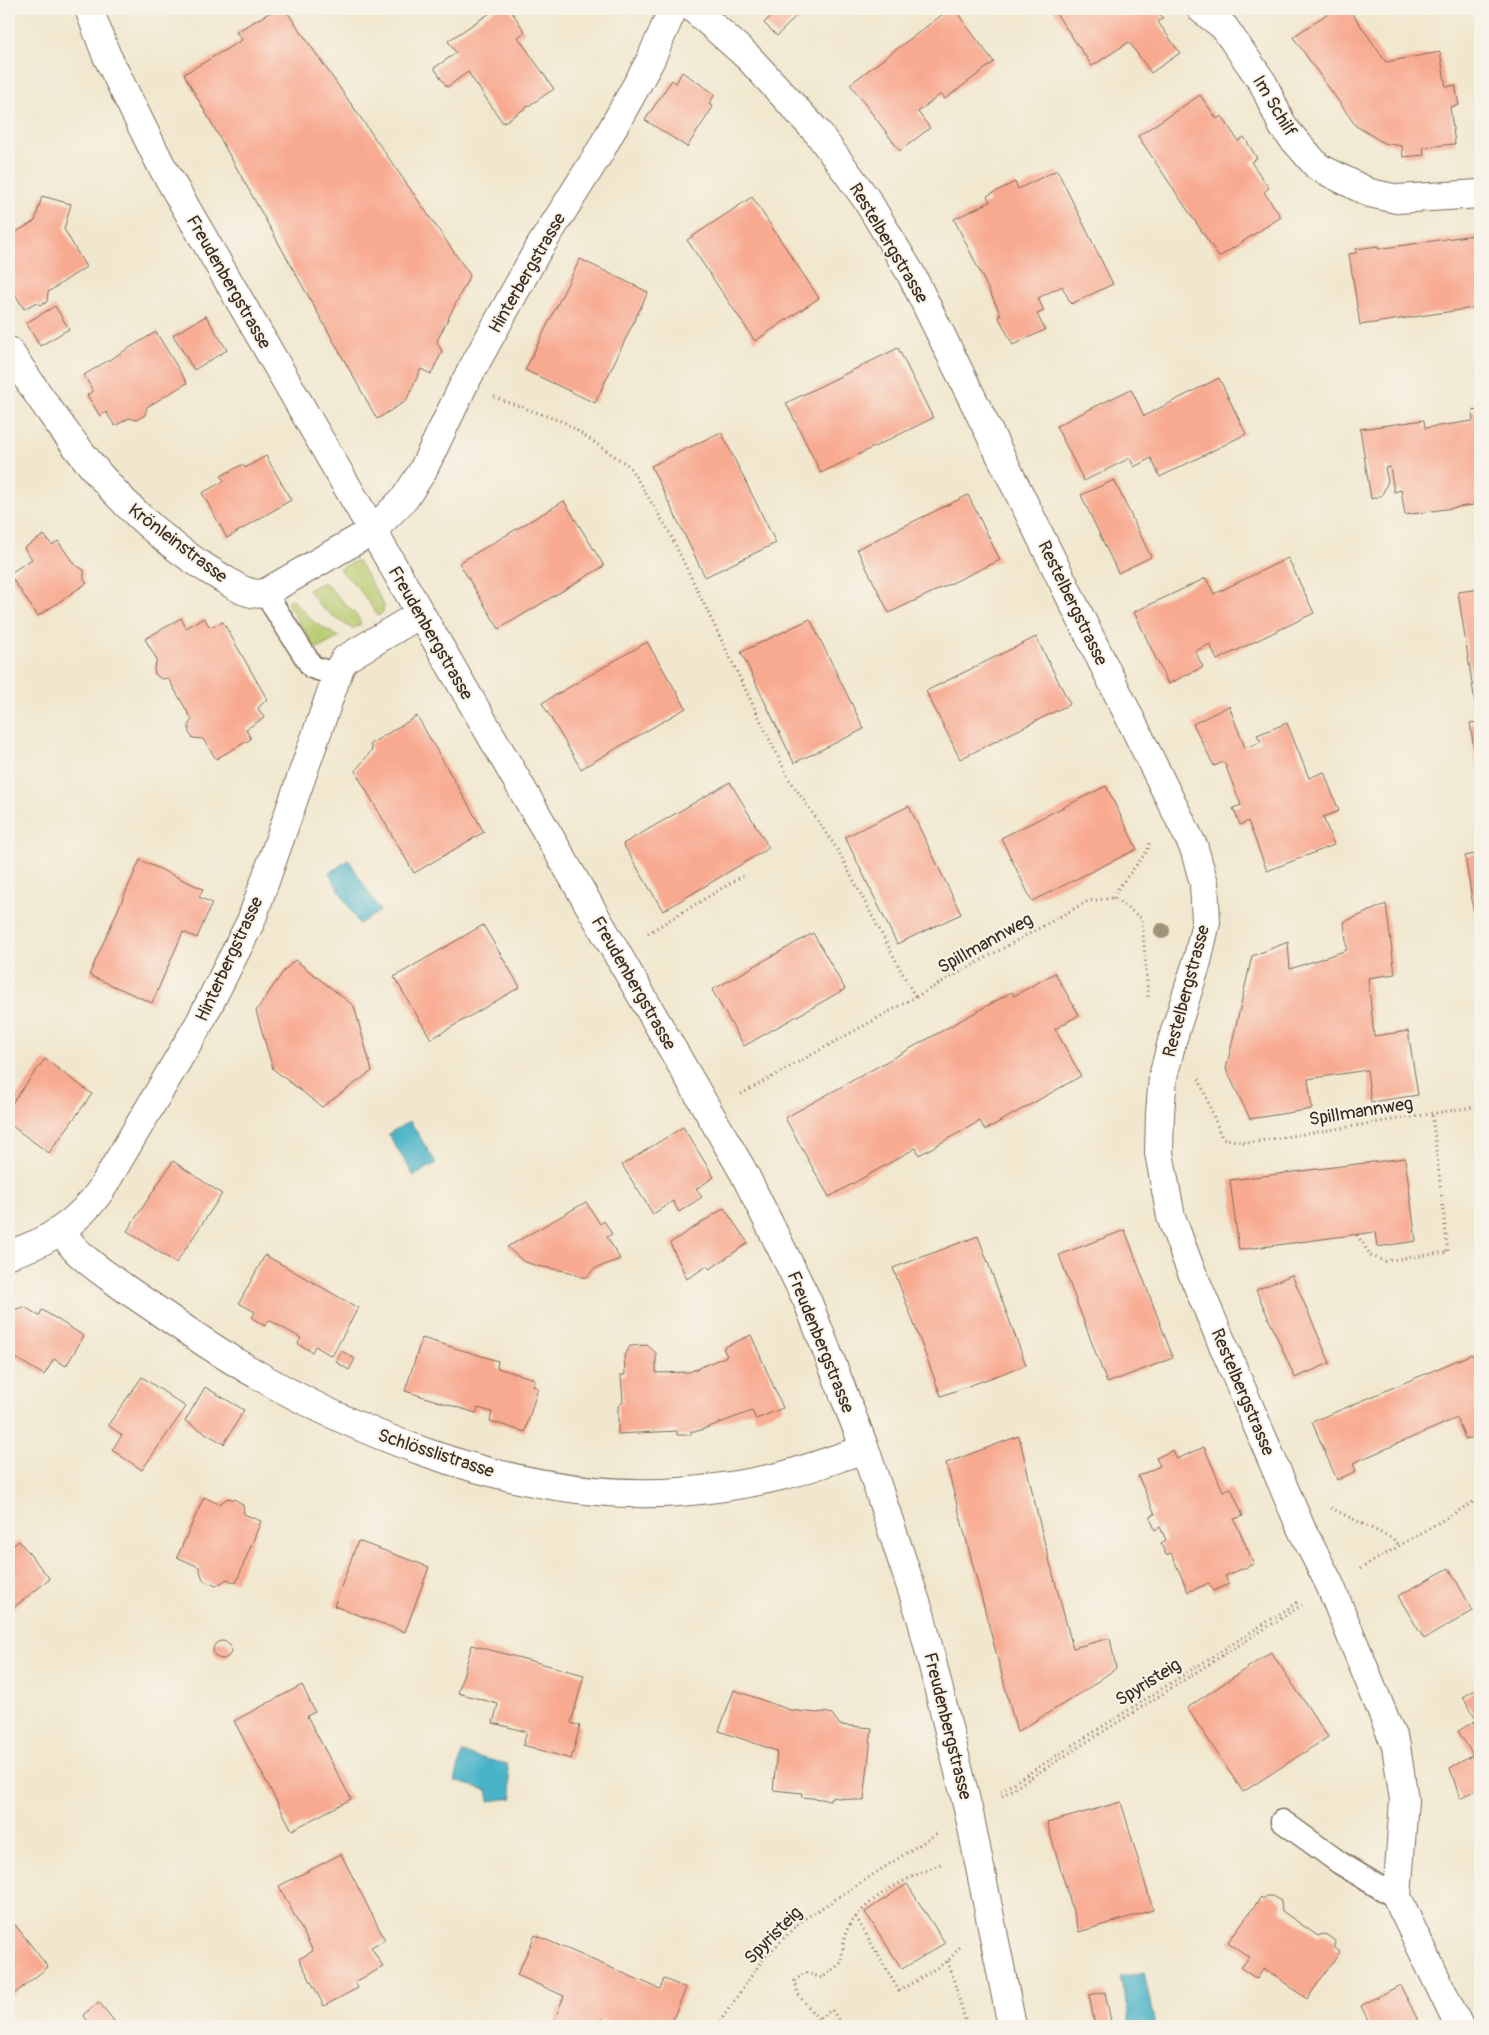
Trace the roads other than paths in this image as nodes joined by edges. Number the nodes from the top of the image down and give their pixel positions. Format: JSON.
{"nodes":[{"id":1,"x":89,"y":9,"type":"edge"},
{"id":2,"x":673,"y":9,"type":"edge"},
{"id":3,"x":694,"y":9,"type":"edge"},
{"id":4,"x":1201,"y":9,"type":"edge"},
{"id":5,"x":1480,"y":194,"type":"edge"},
{"id":6,"x":9,"y":351,"type":"edge"},
{"id":7,"x":372,"y":531,"type":"junction"},
{"id":8,"x":265,"y":593,"type":"junction"},
{"id":9,"x":420,"y":614,"type":"junction"},
{"id":10,"x":336,"y":675,"type":"junction"},
{"id":11,"x":62,"y":1230,"type":"junction"},
{"id":12,"x":9,"y":1254,"type":"edge"},
{"id":13,"x":865,"y":1448,"type":"junction"},
{"id":14,"x":1282,"y":1821,"type":"dead end"},
{"id":15,"x":1397,"y":1898,"type":"junction"},
{"id":16,"x":1012,"y":2026,"type":"edge"},
{"id":17,"x":1459,"y":2026,"type":"edge"}],
"edges":[{"from":1,"to":7,"type":"street","name":"Freudenbergstrasse"},
{"from":2,"to":7,"type":"street","name":"Hinterbergstrasse"},
{"from":3,"to":15,"type":"street","name":"Restelbergstrasse"},
{"from":4,"to":5,"type":"street","name":"Im Schilf"},
{"from":6,"to":8,"type":"street","name":"Krönleinstrasse"},
{"from":7,"to":8,"type":"street"},
{"from":7,"to":9,"type":"street","name":"Freudenbergstrasse"},
{"from":8,"to":10,"type":"lane"},
{"from":9,"to":10,"type":"street","name":"Hinterbergstrasse"},
{"from":9,"to":13,"type":"street","name":"Freudenbergstrasse"},
{"from":10,"to":11,"type":"street","name":"Hinterbergstrasse"},
{"from":11,"to":12,"type":"street","name":"Hinterbergstrasse"},
{"from":11,"to":13,"type":"street","name":"Schlösslistrasse"},
{"from":13,"to":16,"type":"street","name":"Freudenbergstrasse"},
{"from":14,"to":15,"type":"lane"},
{"from":15,"to":17,"type":"street","name":"Restelbergstrasse"}]}
